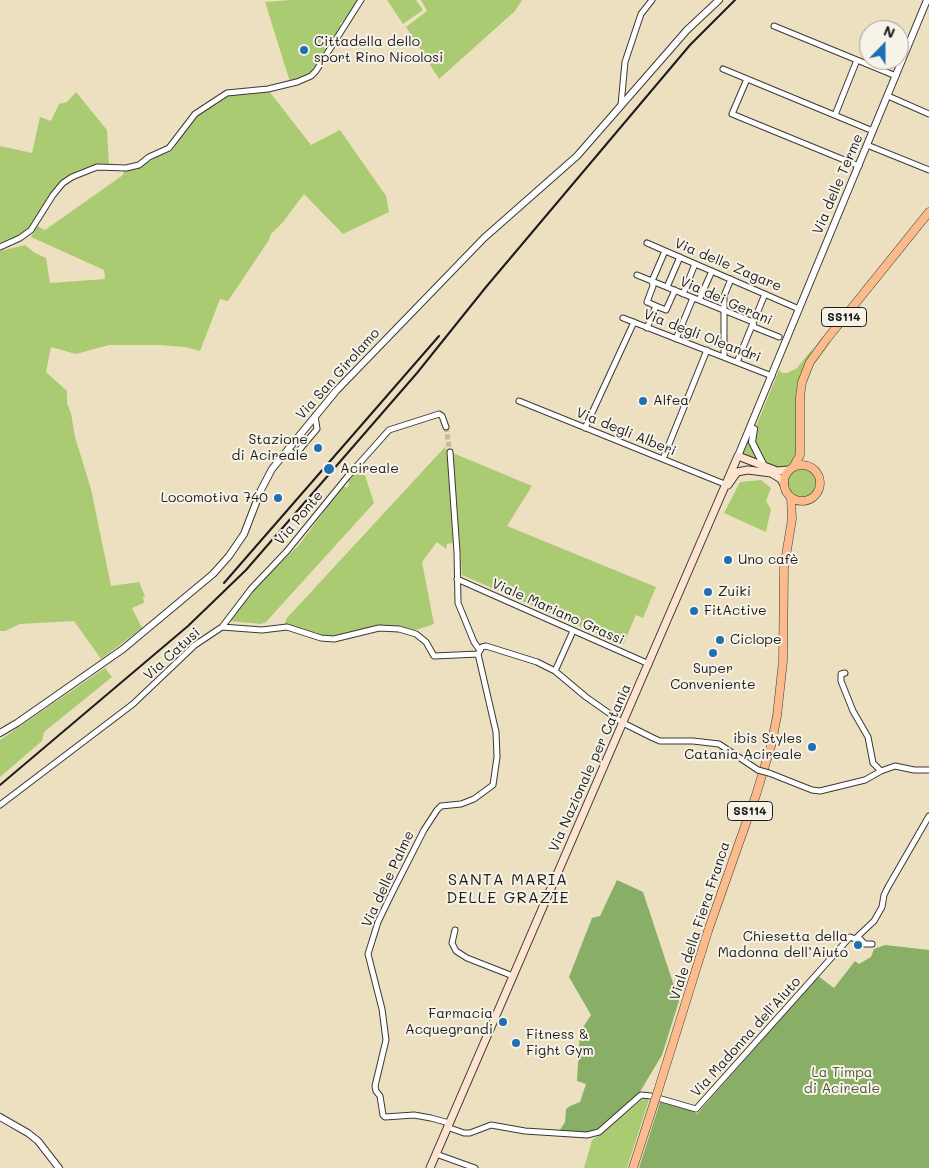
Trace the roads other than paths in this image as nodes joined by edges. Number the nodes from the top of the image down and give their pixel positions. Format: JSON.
{"nodes":[{"id":1,"x":362,"y":0,"type":"edge"},
{"id":2,"x":652,"y":0,"type":"edge"},
{"id":3,"x":719,"y":0,"type":"edge"},
{"id":4,"x":928,"y":0,"type":"edge"},
{"id":5,"x":774,"y":26,"type":"dead end"},
{"id":6,"x":857,"y":60,"type":"junction"},
{"id":7,"x":723,"y":69,"type":"dead end"},
{"id":8,"x":896,"y":76,"type":"junction"},
{"id":9,"x":747,"y":79,"type":"junction"},
{"id":10,"x":888,"y":96,"type":"junction"},
{"id":11,"x":621,"y":106,"type":"junction"},
{"id":12,"x":929,"y":114,"type":"edge"},
{"id":13,"x":835,"y":115,"type":"junction"},
{"id":14,"x":873,"y":131,"type":"junction"},
{"id":15,"x":867,"y":145,"type":"junction"},
{"id":16,"x":858,"y":166,"type":"junction"},
{"id":17,"x":929,"y":170,"type":"edge"},
{"id":18,"x":929,"y":212,"type":"edge"},
{"id":19,"x":647,"y":243,"type":"dead end"},
{"id":20,"x":0,"y":247,"type":"edge"},
{"id":21,"x":665,"y":251,"type":"junction"},
{"id":22,"x":680,"y":257,"type":"junction"},
{"id":23,"x":695,"y":264,"type":"junction"},
{"id":24,"x":712,"y":271,"type":"junction"},
{"id":25,"x":637,"y":275,"type":"dead end"},
{"id":26,"x":731,"y":279,"type":"junction"},
{"id":27,"x":652,"y":281,"type":"junction"},
{"id":28,"x":667,"y":288,"type":"junction"},
{"id":29,"x":675,"y":290,"type":"junction"},
{"id":30,"x":683,"y":294,"type":"junction"},
{"id":31,"x":765,"y":294,"type":"junction"},
{"id":32,"x":696,"y":299,"type":"junction"},
{"id":33,"x":656,"y":306,"type":"junction"},
{"id":34,"x":799,"y":309,"type":"junction"},
{"id":35,"x":724,"y":310,"type":"junction"},
{"id":36,"x":623,"y":318,"type":"dead end"},
{"id":37,"x":634,"y":322,"type":"junction"},
{"id":38,"x":753,"y":322,"type":"junction"},
{"id":39,"x":647,"y":328,"type":"junction"},
{"id":40,"x":779,"y":337,"type":"dead end"},
{"id":41,"x":676,"y":339,"type":"junction"},
{"id":42,"x":707,"y":350,"type":"junction"},
{"id":43,"x":724,"y":357,"type":"junction"},
{"id":44,"x":737,"y":362,"type":"junction"},
{"id":45,"x":772,"y":377,"type":"junction"},
{"id":46,"x":519,"y":401,"type":"dead end"},
{"id":47,"x":315,"y":416,"type":"junction"},
{"id":48,"x":446,"y":427,"type":"dead end"},
{"id":49,"x":585,"y":428,"type":"junction"},
{"id":50,"x":801,"y":438,"type":"junction"},
{"id":51,"x":288,"y":449,"type":"junction"},
{"id":52,"x":450,"y":452,"type":"tunnel mouth"},
{"id":53,"x":738,"y":456,"type":"junction"},
{"id":54,"x":663,"y":459,"type":"junction"},
{"id":55,"x":810,"y":466,"type":"junction"},
{"id":56,"x":792,"y":468,"type":"junction"},
{"id":57,"x":761,"y":469,"type":"junction"},
{"id":58,"x":726,"y":485,"type":"junction"},
{"id":59,"x":784,"y":485,"type":"junction"},
{"id":60,"x":791,"y":497,"type":"junction"},
{"id":61,"x":805,"y":501,"type":"junction"},
{"id":62,"x":792,"y":519,"type":"junction"},
{"id":63,"x":457,"y":579,"type":"junction"},
{"id":64,"x":222,"y":626,"type":"junction"},
{"id":65,"x":573,"y":631,"type":"junction"},
{"id":66,"x":479,"y":651,"type":"junction"},
{"id":67,"x":649,"y":664,"type":"junction"},
{"id":68,"x":555,"y":671,"type":"junction"},
{"id":69,"x":845,"y":673,"type":"dead end"},
{"id":70,"x":623,"y":723,"type":"junction"},
{"id":71,"x":0,"y":733,"type":"edge"},
{"id":72,"x":929,"y":770,"type":"edge"},
{"id":73,"x":881,"y":771,"type":"junction"},
{"id":74,"x":0,"y":805,"type":"edge"},
{"id":75,"x":929,"y":816,"type":"edge"},
{"id":76,"x":455,"y":930,"type":"dead end"},
{"id":77,"x":858,"y":937,"type":"junction"},
{"id":78,"x":872,"y":944,"type":"dead end"},
{"id":79,"x":513,"y":976,"type":"junction"},
{"id":80,"x":0,"y":1117,"type":"edge"},
{"id":81,"x":448,"y":1125,"type":"junction"},
{"id":82,"x":436,"y":1154,"type":"junction"},
{"id":83,"x":59,"y":1168,"type":"edge"},
{"id":84,"x":430,"y":1168,"type":"edge"},
{"id":85,"x":475,"y":1168,"type":"edge"},
{"id":86,"x":633,"y":1168,"type":"edge"}],
"edges":[{"from":1,"to":20,"type":"street"},
{"from":2,"to":11,"type":"street"},
{"from":3,"to":11,"type":"street","name":"Via San Girolamo"},
{"from":4,"to":8,"type":"street","name":"Via delle Terme"},
{"from":5,"to":6,"type":"street"},
{"from":6,"to":8,"type":"street"},
{"from":6,"to":13,"type":"street"},
{"from":7,"to":9,"type":"street"},
{"from":8,"to":10,"type":"street","name":"Via delle Terme"},
{"from":9,"to":13,"type":"street"},
{"from":9,"to":16,"type":"street"},
{"from":10,"to":12,"type":"street"},
{"from":10,"to":14,"type":"street","name":"Via delle Terme"},
{"from":11,"to":47,"type":"street","name":"Via San Girolamo"},
{"from":13,"to":14,"type":"street"},
{"from":14,"to":15,"type":"street","name":"Via delle Terme"},
{"from":15,"to":16,"type":"street","name":"Via delle Terme"},
{"from":15,"to":17,"type":"street"},
{"from":16,"to":34,"type":"street","name":"Via delle Terme"},
{"from":18,"to":50,"type":"main road","number":"SS114"},
{"from":19,"to":21,"type":"street","name":"Via delle Zagare"},
{"from":21,"to":22,"type":"street","name":"Via delle Zagare"},
{"from":21,"to":27,"type":"street"},
{"from":22,"to":23,"type":"street","name":"Via delle Zagare"},
{"from":22,"to":28,"type":"street"},
{"from":23,"to":24,"type":"street","name":"Via delle Zagare"},
{"from":23,"to":30,"type":"street"},
{"from":24,"to":26,"type":"street","name":"Via delle Zagare"},
{"from":24,"to":32,"type":"street"},
{"from":25,"to":27,"type":"street","name":"Via dei Gerani"},
{"from":26,"to":31,"type":"street","name":"Via delle Zagare"},
{"from":26,"to":35,"type":"street"},
{"from":27,"to":28,"type":"street","name":"Via dei Gerani"},
{"from":27,"to":33,"type":"street"},
{"from":28,"to":29,"type":"street","name":"Via dei Gerani"},
{"from":29,"to":30,"type":"street","name":"Via dei Gerani"},
{"from":29,"to":33,"type":"street"},
{"from":30,"to":32,"type":"street","name":"Via dei Gerani"},
{"from":31,"to":34,"type":"street","name":"Via delle Zagare"},
{"from":31,"to":38,"type":"street"},
{"from":32,"to":35,"type":"street","name":"Via dei Gerani"},
{"from":32,"to":41,"type":"street"},
{"from":33,"to":39,"type":"street"},
{"from":34,"to":45,"type":"street","name":"Via delle Terme"},
{"from":35,"to":38,"type":"street","name":"Via dei Gerani"},
{"from":35,"to":43,"type":"street"},
{"from":36,"to":37,"type":"street","name":"Via degli Oleandri"},
{"from":37,"to":39,"type":"street","name":"Via degli Oleandri"},
{"from":37,"to":49,"type":"street"},
{"from":38,"to":40,"type":"street","name":"Via dei Gerani"},
{"from":38,"to":44,"type":"street"},
{"from":39,"to":41,"type":"street","name":"Via degli Oleandri"},
{"from":41,"to":42,"type":"street","name":"Via degli Oleandri"},
{"from":42,"to":43,"type":"street","name":"Via degli Oleandri"},
{"from":42,"to":54,"type":"street"},
{"from":43,"to":44,"type":"street","name":"Via degli Oleandri"},
{"from":44,"to":45,"type":"street","name":"Via degli Oleandri"},
{"from":45,"to":53,"type":"street","name":"Via Nazionale per Catania"},
{"from":45,"to":57,"type":"street"},
{"from":46,"to":49,"type":"street","name":"Via degli Alberi"},
{"from":47,"to":51,"type":"street","name":"Via San Girolamo"},
{"from":47,"to":51,"type":"street"},
{"from":48,"to":64,"type":"street","name":"Via Ponte"},
{"from":49,"to":54,"type":"street","name":"Via degli Alberi"},
{"from":50,"to":55,"type":"main road"},
{"from":50,"to":56,"type":"main road"},
{"from":51,"to":71,"type":"street","name":"Via San Girolamo"},
{"from":52,"to":63,"type":"street"},
{"from":53,"to":57,"type":"main road"},
{"from":53,"to":58,"type":"main road","name":"Via Nazionale per Catania"},
{"from":54,"to":58,"type":"street","name":"Via degli Alberi"},
{"from":55,"to":56,"type":"main road"},
{"from":55,"to":61,"type":"main road"},
{"from":56,"to":57,"type":"main road"},
{"from":56,"to":59,"type":"main road"},
{"from":57,"to":58,"type":"main road"},
{"from":57,"to":59,"type":"main road"},
{"from":58,"to":67,"type":"main road","name":"Via Nazionale per Catania"},
{"from":59,"to":60,"type":"main road"},
{"from":60,"to":61,"type":"main road"},
{"from":60,"to":62,"type":"main road"},
{"from":61,"to":62,"type":"main road"},
{"from":62,"to":86,"type":"main road","name":"Viale della Fiera Franca","number":"SS114"},
{"from":63,"to":65,"type":"street","name":"Viale Mariano Grassi"},
{"from":63,"to":66,"type":"street"},
{"from":64,"to":66,"type":"street"},
{"from":64,"to":74,"type":"street","name":"Via Catusi"},
{"from":65,"to":67,"type":"street","name":"Viale Mariano Grassi"},
{"from":65,"to":68,"type":"street"},
{"from":66,"to":68,"type":"street"},
{"from":66,"to":81,"type":"street","name":"Via delle Palme"},
{"from":67,"to":70,"type":"main road","name":"Via Nazionale per Catania"},
{"from":68,"to":70,"type":"street"},
{"from":69,"to":73,"type":"street"},
{"from":70,"to":73,"type":"street","bridge":true},
{"from":70,"to":79,"type":"main road","name":"Via Nazionale per Catania"},
{"from":72,"to":73,"type":"street"},
{"from":75,"to":77,"type":"street","name":"Via Madonna dell'Aiuto"},
{"from":76,"to":79,"type":"street"},
{"from":77,"to":78,"type":"street"},
{"from":77,"to":81,"type":"street","name":"Via Madonna dell'Aiuto"},
{"from":79,"to":81,"type":"main road","name":"Via Nazionale per Catania"},
{"from":80,"to":83,"type":"street"},
{"from":81,"to":82,"type":"main road","name":"Via Nazionale per Catania"},
{"from":82,"to":84,"type":"main road","name":"Via Nazionale per Catania"},
{"from":82,"to":85,"type":"street"}]}
